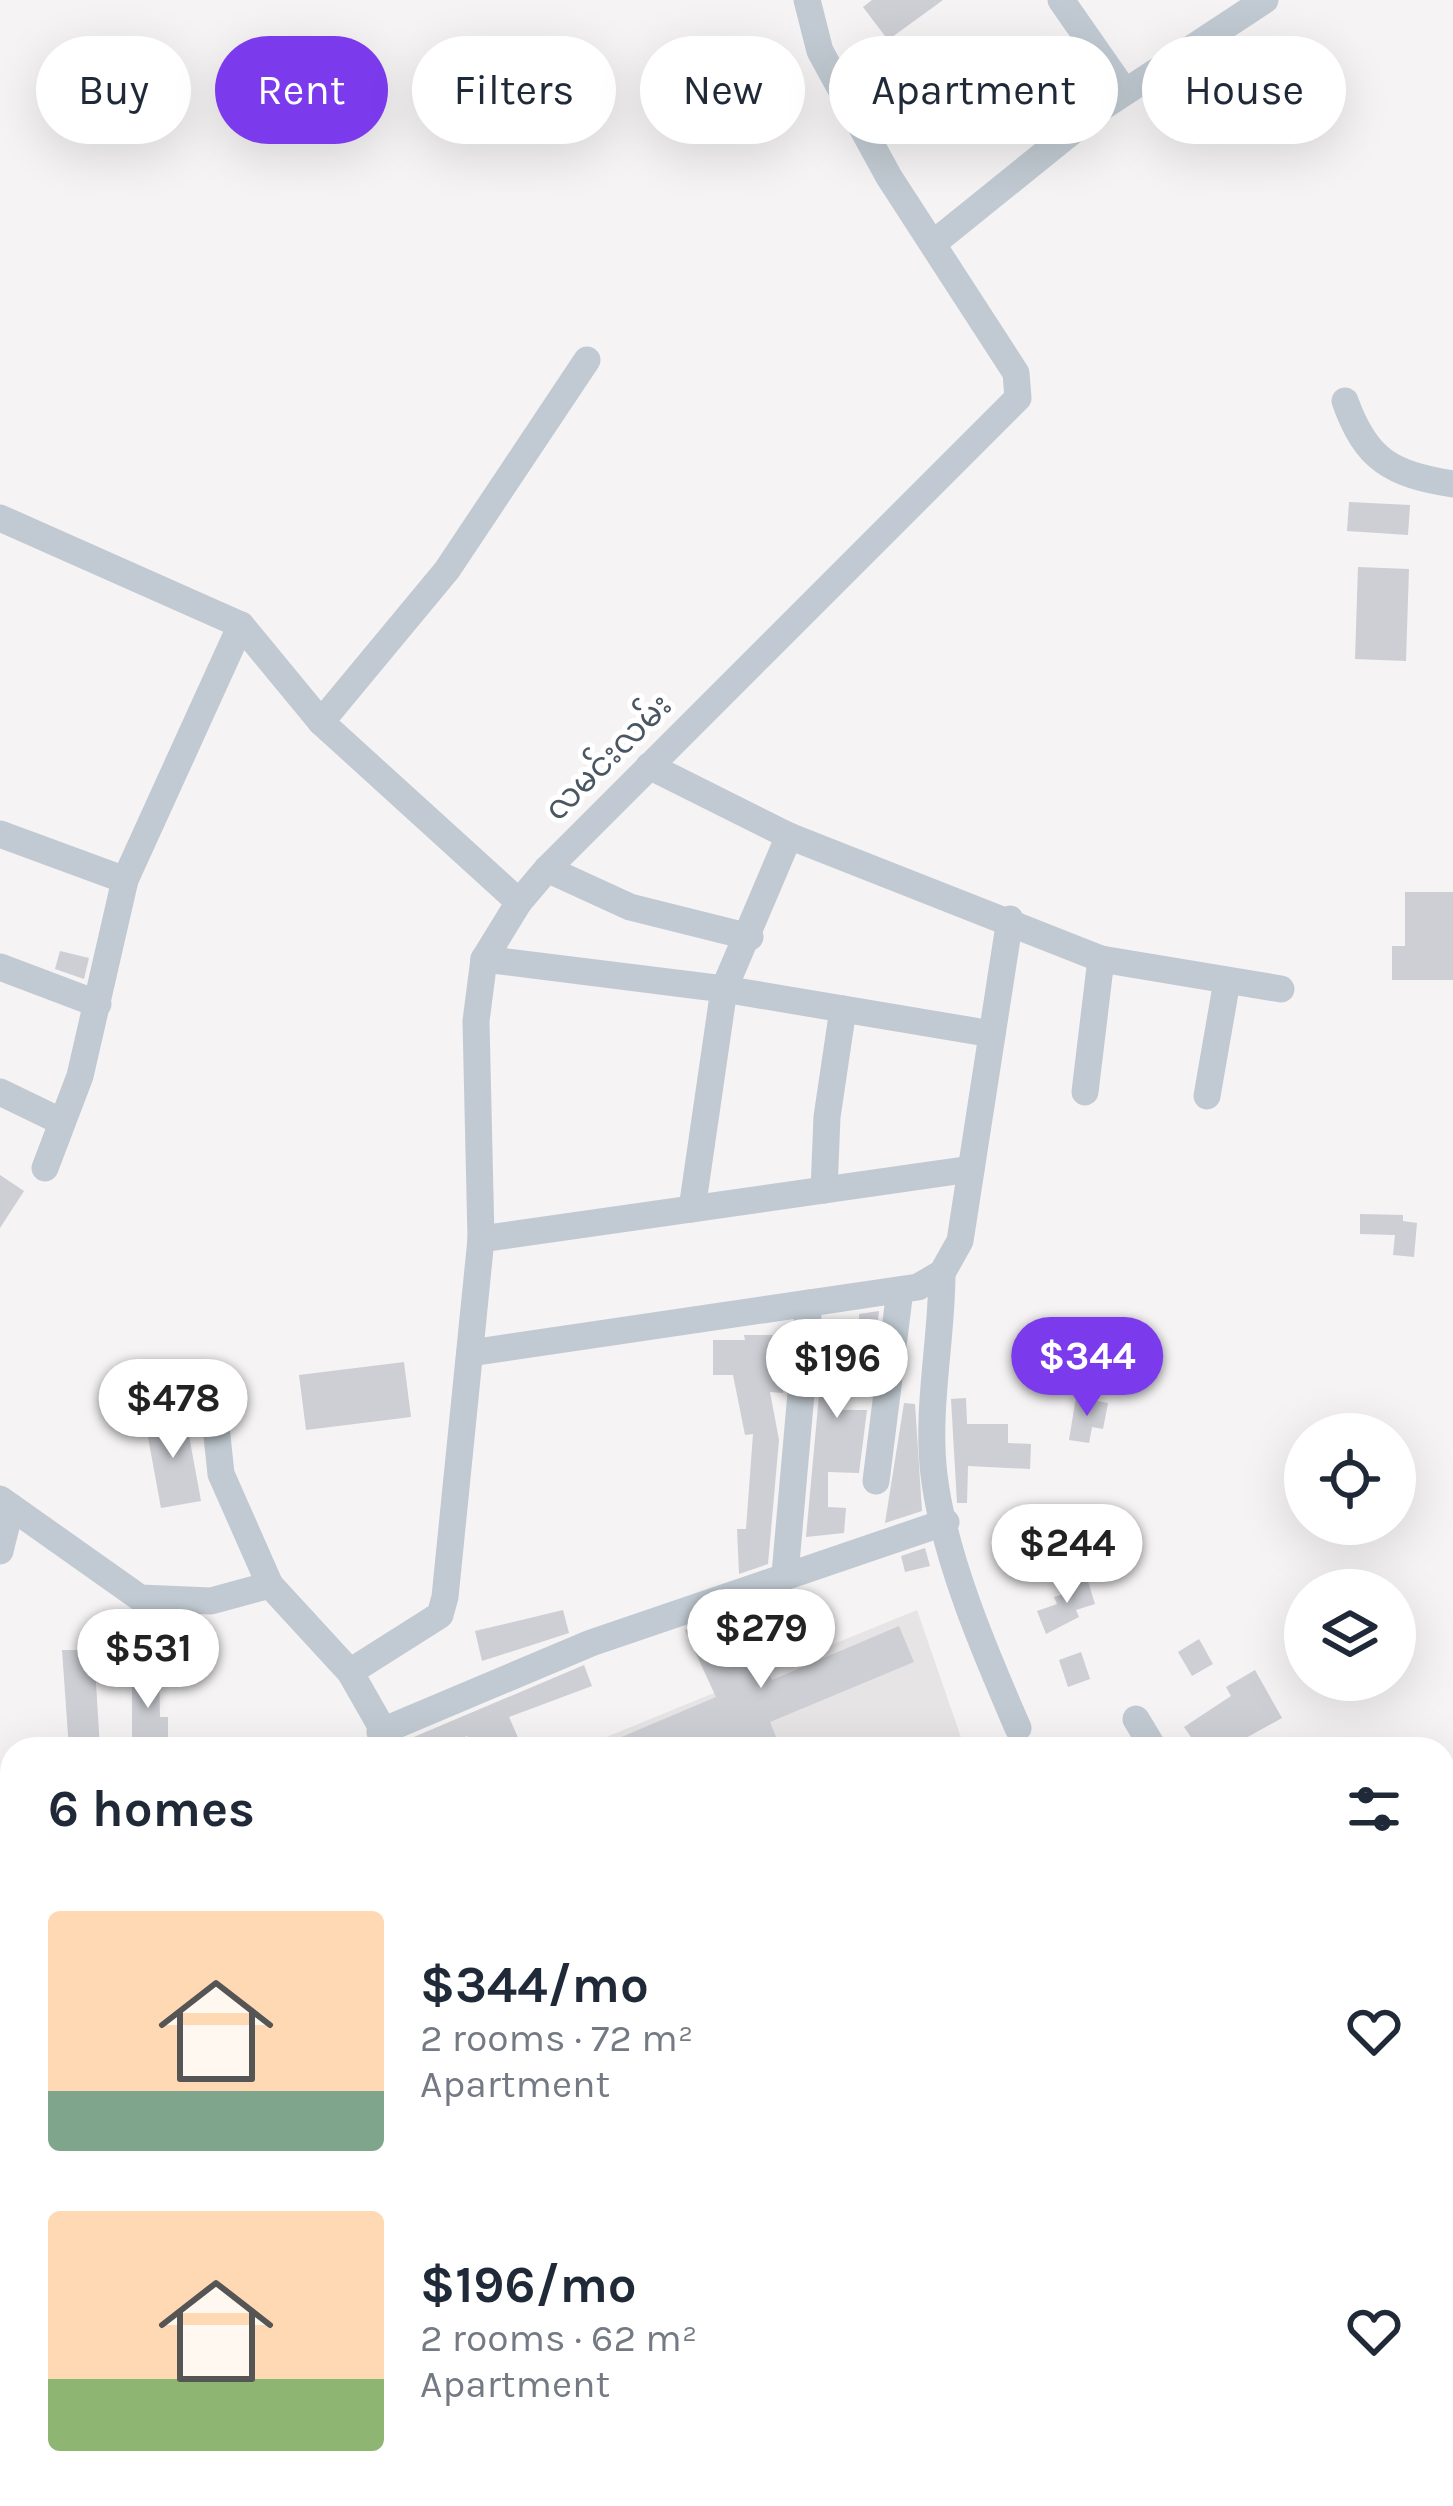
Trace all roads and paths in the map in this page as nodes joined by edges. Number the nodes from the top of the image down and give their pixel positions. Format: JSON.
{"nodes":[{"id":1,"x":808,"y":0,"type":"edge"},
{"id":2,"x":1061,"y":0,"type":"edge"},
{"id":3,"x":1265,"y":0,"type":"edge"},
{"id":4,"x":1125,"y":92,"type":"junction"},
{"id":5,"x":935,"y":242,"type":"junction"},
{"id":6,"x":587,"y":361,"type":"dead end"},
{"id":7,"x":1345,"y":401,"type":"dead end"},
{"id":8,"x":1453,"y":484,"type":"edge"},
{"id":9,"x":0,"y":518,"type":"edge"},
{"id":10,"x":241,"y":625,"type":"junction"},
{"id":11,"x":321,"y":722,"type":"junction"},
{"id":12,"x":649,"y":766,"type":"junction"},
{"id":13,"x":0,"y":834,"type":"edge"},
{"id":14,"x":788,"y":836,"type":"junction"},
{"id":15,"x":547,"y":869,"type":"junction"},
{"id":16,"x":124,"y":880,"type":"junction"},
{"id":17,"x":519,"y":902,"type":"junction"},
{"id":18,"x":1010,"y":919,"type":"junction"},
{"id":19,"x":750,"y":938,"type":"junction"},
{"id":20,"x":484,"y":959,"type":"junction"},
{"id":21,"x":1101,"y":959,"type":"junction"},
{"id":22,"x":0,"y":967,"type":"edge"},
{"id":23,"x":1227,"y":981,"type":"junction"},
{"id":24,"x":724,"y":989,"type":"junction"},
{"id":25,"x":1281,"y":989,"type":"dead end"},
{"id":26,"x":98,"y":1004,"type":"junction"},
{"id":27,"x":842,"y":1009,"type":"junction"},
{"id":28,"x":992,"y":1034,"type":"junction"},
{"id":29,"x":0,"y":1092,"type":"edge"},
{"id":30,"x":1085,"y":1092,"type":"dead end"},
{"id":31,"x":1207,"y":1096,"type":"dead end"},
{"id":32,"x":60,"y":1121,"type":"junction"},
{"id":33,"x":45,"y":1168,"type":"dead end"},
{"id":34,"x":971,"y":1169,"type":"junction"},
{"id":35,"x":824,"y":1190,"type":"junction"},
{"id":36,"x":692,"y":1209,"type":"junction"},
{"id":37,"x":481,"y":1239,"type":"junction"},
{"id":38,"x":942,"y":1273,"type":"junction"},
{"id":39,"x":900,"y":1290,"type":"junction"},
{"id":40,"x":809,"y":1303,"type":"junction"},
{"id":41,"x":470,"y":1353,"type":"junction"},
{"id":42,"x":213,"y":1397,"type":"dead end"},
{"id":43,"x":876,"y":1481,"type":"dead end"},
{"id":44,"x":5,"y":1503,"type":"edge"},
{"id":45,"x":946,"y":1522,"type":"junction"},
{"id":46,"x":0,"y":1551,"type":"edge"},
{"id":47,"x":785,"y":1574,"type":"junction"},
{"id":48,"x":269,"y":1585,"type":"junction"},
{"id":49,"x":350,"y":1672,"type":"junction"},
{"id":50,"x":1136,"y":1719,"type":"dead end"},
{"id":51,"x":1018,"y":1728,"type":"dead end"},
{"id":52,"x":385,"y":1737,"type":"edge"},
{"id":53,"x":393,"y":1737,"type":"edge"},
{"id":54,"x":1147,"y":1737,"type":"edge"}],
"edges":[{"from":1,"to":5,"type":"street","name":"လမင်းလမ်း"},
{"from":2,"to":4,"type":"street"},
{"from":3,"to":4,"type":"street"},
{"from":4,"to":5,"type":"street"},
{"from":5,"to":12,"type":"street","name":"လမင်းလမ်း"},
{"from":6,"to":11,"type":"street"},
{"from":7,"to":8,"type":"street"},
{"from":9,"to":10,"type":"street"},
{"from":10,"to":11,"type":"street"},
{"from":10,"to":16,"type":"street"},
{"from":11,"to":17,"type":"street"},
{"from":12,"to":14,"type":"street"},
{"from":12,"to":15,"type":"street","name":"လမင်းလမ်း"},
{"from":13,"to":16,"type":"street"},
{"from":14,"to":18,"type":"street"},
{"from":14,"to":19,"type":"street"},
{"from":15,"to":17,"type":"street","name":"လမင်းလမ်း"},
{"from":15,"to":19,"type":"street"},
{"from":16,"to":26,"type":"street"},
{"from":17,"to":20,"type":"street","name":"လမင်းလမ်း"},
{"from":18,"to":21,"type":"street"},
{"from":18,"to":28,"type":"street"},
{"from":19,"to":24,"type":"street"},
{"from":20,"to":24,"type":"street"},
{"from":20,"to":37,"type":"street","name":"လမင်းလမ်း"},
{"from":21,"to":23,"type":"street"},
{"from":21,"to":30,"type":"street"},
{"from":22,"to":26,"type":"street"},
{"from":23,"to":25,"type":"street"},
{"from":23,"to":31,"type":"street"},
{"from":24,"to":27,"type":"street"},
{"from":24,"to":36,"type":"street"},
{"from":26,"to":32,"type":"street"},
{"from":27,"to":28,"type":"street"},
{"from":27,"to":35,"type":"street"},
{"from":28,"to":34,"type":"street"},
{"from":29,"to":32,"type":"street"},
{"from":32,"to":33,"type":"street"},
{"from":34,"to":35,"type":"street"},
{"from":34,"to":38,"type":"street"},
{"from":35,"to":36,"type":"street"},
{"from":36,"to":37,"type":"street"},
{"from":37,"to":41,"type":"street","name":"လမင်းလမ်း"},
{"from":38,"to":39,"type":"street"},
{"from":38,"to":45,"type":"street"},
{"from":39,"to":40,"type":"street"},
{"from":39,"to":43,"type":"street"},
{"from":40,"to":41,"type":"street"},
{"from":40,"to":47,"type":"street"},
{"from":41,"to":49,"type":"street","name":"လမင်းလမ်း"},
{"from":42,"to":48,"type":"street"},
{"from":44,"to":46,"type":"street"},
{"from":44,"to":48,"type":"street"},
{"from":45,"to":47,"type":"street"},
{"from":45,"to":51,"type":"street"},
{"from":47,"to":53,"type":"street"},
{"from":48,"to":49,"type":"street"},
{"from":49,"to":52,"type":"street"},
{"from":50,"to":54,"type":"street"}]}
